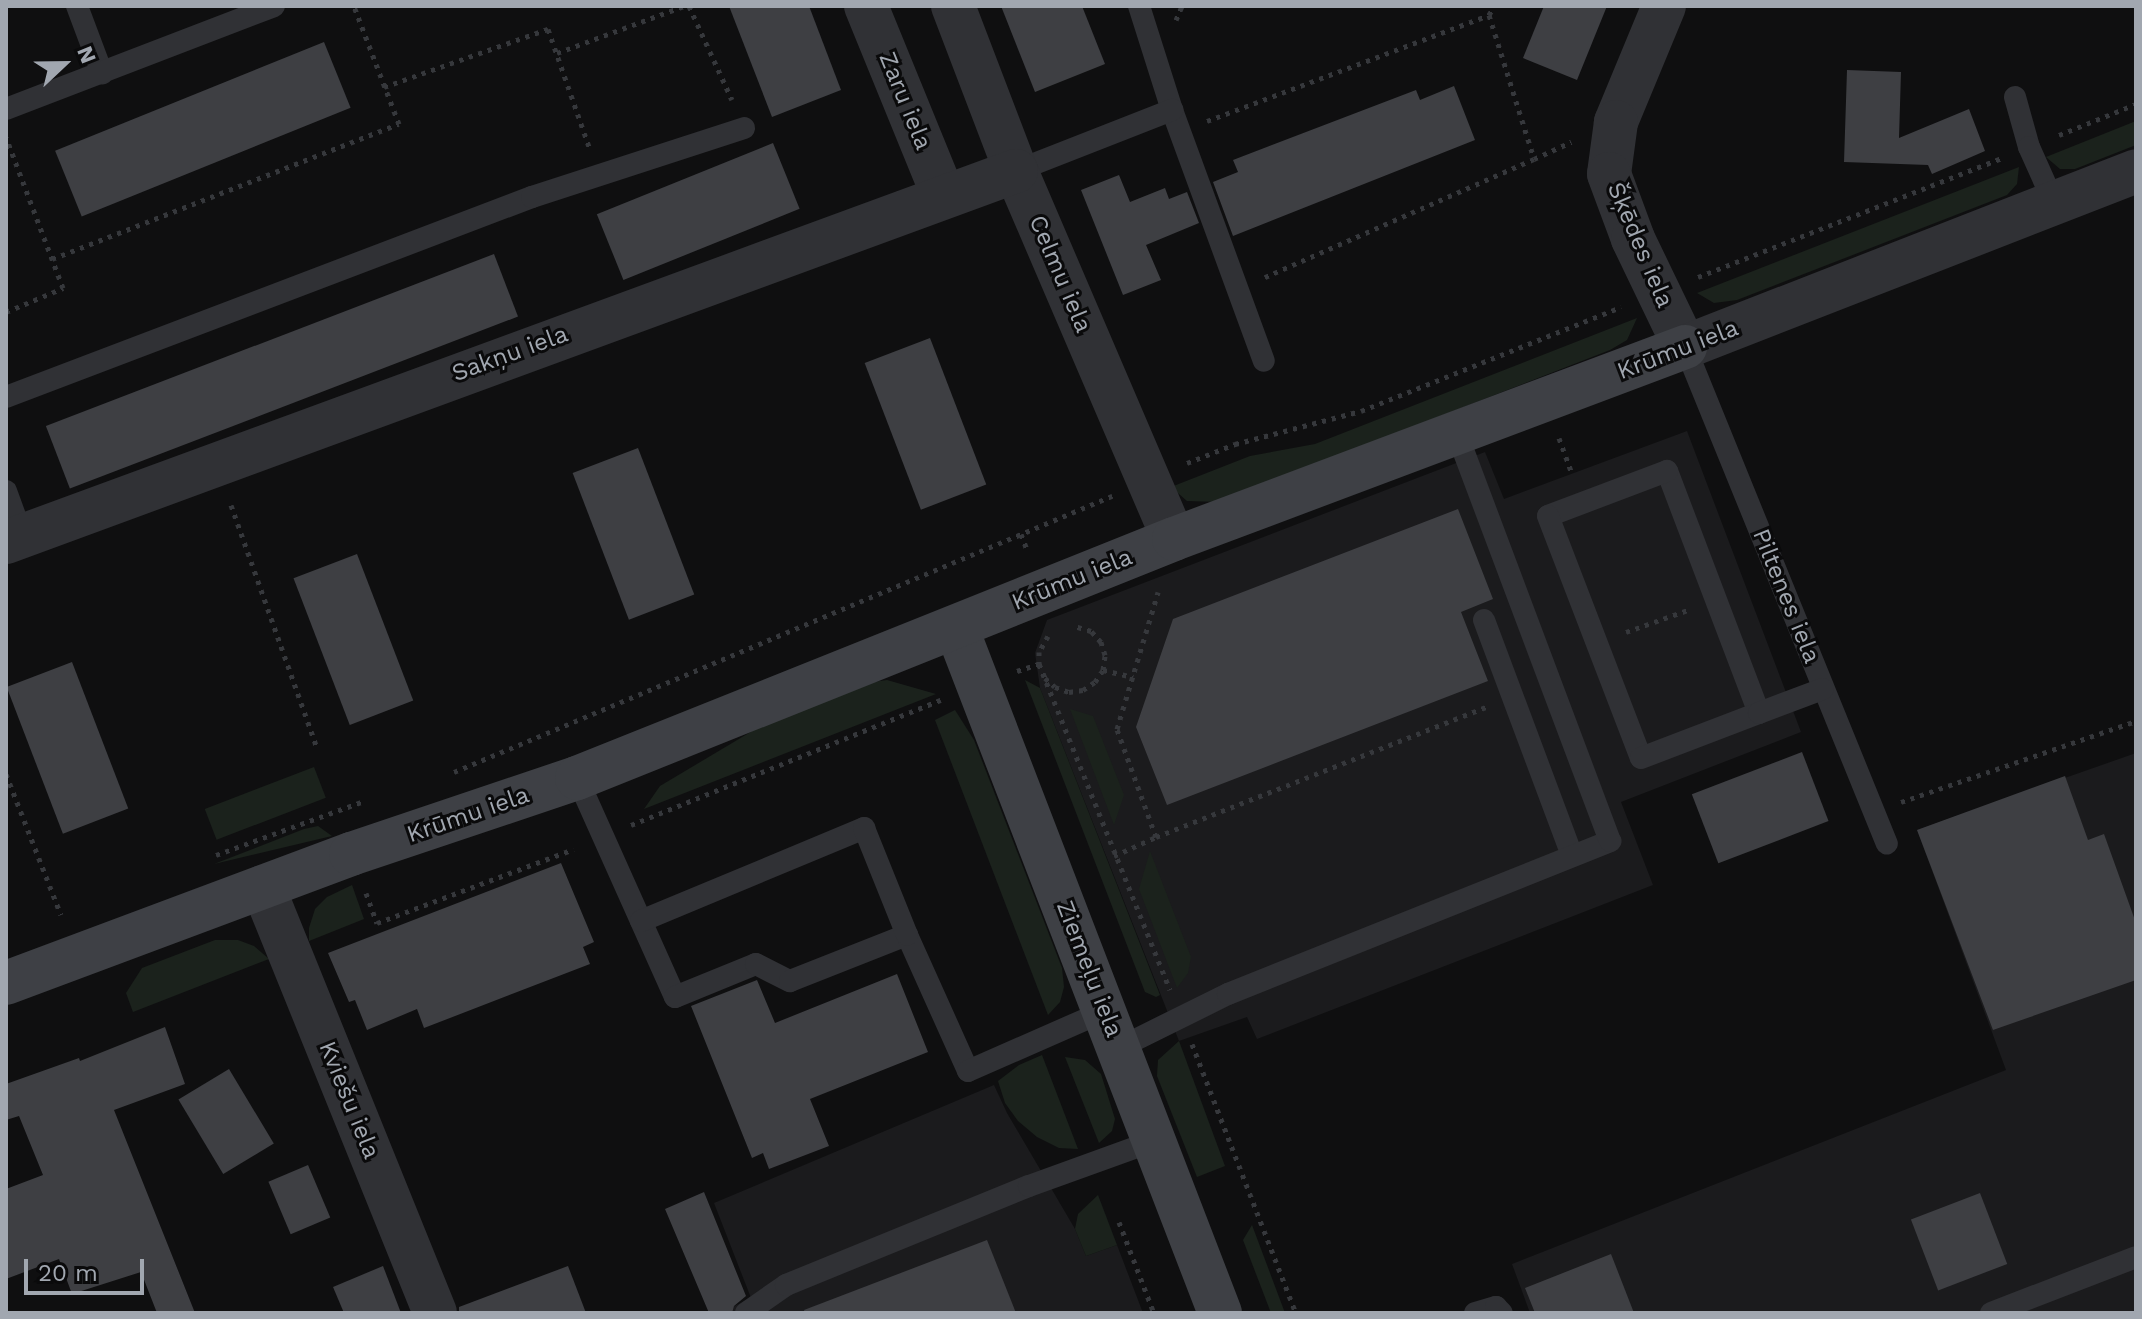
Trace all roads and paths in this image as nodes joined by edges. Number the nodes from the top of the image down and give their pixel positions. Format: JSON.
{"nodes":[{"id":1,"x":77,"y":6,"type":"edge"},
{"id":2,"x":274,"y":6,"type":"edge"},
{"id":3,"x":354,"y":6,"type":"edge"},
{"id":4,"x":687,"y":6,"type":"edge"},
{"id":5,"x":866,"y":6,"type":"edge"},
{"id":6,"x":953,"y":6,"type":"edge"},
{"id":7,"x":1139,"y":6,"type":"edge"},
{"id":8,"x":1494,"y":6,"type":"edge"},
{"id":9,"x":1664,"y":6,"type":"edge"},
{"id":10,"x":1489,"y":15,"type":"junction"},
{"id":11,"x":557,"y":53,"type":"junction"},
{"id":12,"x":102,"y":73,"type":"junction"},
{"id":13,"x":384,"y":87,"type":"junction"},
{"id":14,"x":2015,"y":97,"type":"dead end"},
{"id":15,"x":6,"y":109,"type":"edge"},
{"id":16,"x":1176,"y":121,"type":"junction"},
{"id":17,"x":744,"y":128,"type":"joint"},
{"id":18,"x":6,"y":137,"type":"edge"},
{"id":19,"x":1016,"y":171,"type":"junction"},
{"id":20,"x":2136,"y":171,"type":"edge"},
{"id":21,"x":599,"y":175,"type":"junction"},
{"id":22,"x":943,"y":195,"type":"junction"},
{"id":23,"x":2055,"y":205,"type":"junction"},
{"id":24,"x":52,"y":259,"type":"junction"},
{"id":25,"x":1237,"y":289,"type":"junction"},
{"id":26,"x":6,"y":312,"type":"edge"},
{"id":27,"x":1685,"y":347,"type":"junction"},
{"id":28,"x":1264,"y":361,"type":"dead end"},
{"id":29,"x":6,"y":397,"type":"edge"},
{"id":30,"x":1457,"y":433,"type":"junction"},
{"id":31,"x":1558,"y":435,"type":"dead end"},
{"id":32,"x":216,"y":463,"type":"junction"},
{"id":33,"x":1146,"y":481,"type":"junction"},
{"id":34,"x":6,"y":491,"type":"edge"},
{"id":35,"x":1583,"y":503,"type":"junction"},
{"id":36,"x":14,"y":538,"type":"edge"},
{"id":37,"x":1174,"y":539,"type":"junction"},
{"id":38,"x":1716,"y":600,"type":"junction"},
{"id":39,"x":1484,"y":620,"type":"dead end"},
{"id":40,"x":1063,"y":626,"type":"dead end"},
{"id":41,"x":956,"y":627,"type":"junction"},
{"id":42,"x":1052,"y":632,"type":"dead end"},
{"id":43,"x":1596,"y":643,"type":"junction"},
{"id":44,"x":1039,"y":664,"type":"junction"},
{"id":45,"x":1103,"y":670,"type":"junction"},
{"id":46,"x":1133,"y":677,"type":"junction"},
{"id":47,"x":979,"y":683,"type":"junction"},
{"id":48,"x":1823,"y":689,"type":"junction"},
{"id":49,"x":1493,"y":704,"type":"dead end"},
{"id":50,"x":1759,"y":713,"type":"junction"},
{"id":51,"x":2136,"y":721,"type":"edge"},
{"id":52,"x":316,"y":745,"type":"dead end"},
{"id":53,"x":6,"y":774,"type":"edge"},
{"id":54,"x":441,"y":777,"type":"dead end"},
{"id":55,"x":577,"y":778,"type":"junction"},
{"id":56,"x":365,"y":801,"type":"dead end"},
{"id":57,"x":335,"y":811,"type":"junction"},
{"id":58,"x":1874,"y":812,"type":"junction"},
{"id":59,"x":602,"y":836,"type":"junction"},
{"id":60,"x":1156,"y":837,"type":"junction"},
{"id":61,"x":1887,"y":844,"type":"dead end"},
{"id":62,"x":351,"y":854,"type":"junction"},
{"id":63,"x":1572,"y":855,"type":"junction"},
{"id":64,"x":1114,"y":856,"type":"dead end"},
{"id":65,"x":206,"y":859,"type":"dead end"},
{"id":66,"x":263,"y":887,"type":"junction"},
{"id":67,"x":76,"y":909,"type":"dead end"},
{"id":68,"x":61,"y":915,"type":"junction"},
{"id":69,"x":47,"y":920,"type":"dead end"},
{"id":70,"x":641,"y":921,"type":"junction"},
{"id":71,"x":907,"y":935,"type":"junction"},
{"id":72,"x":6,"y":983,"type":"edge"},
{"id":73,"x":1112,"y":1030,"type":"junction"},
{"id":74,"x":1153,"y":1141,"type":"junction"},
{"id":75,"x":1119,"y":1222,"type":"dead end"},
{"id":76,"x":2136,"y":1257,"type":"edge"},
{"id":77,"x":435,"y":1313,"type":"edge"},
{"id":78,"x":746,"y":1313,"type":"edge"},
{"id":79,"x":1154,"y":1313,"type":"edge"},
{"id":80,"x":1220,"y":1313,"type":"edge"},
{"id":81,"x":1475,"y":1313,"type":"edge"},
{"id":82,"x":1502,"y":1313,"type":"edge"},
{"id":83,"x":1991,"y":1313,"type":"edge"}],
"edges":[{"from":1,"to":12,"type":"lane"},
{"from":2,"to":12,"type":"lane"},
{"from":3,"to":13,"type":"path"},
{"from":4,"to":11,"type":"path"},
{"from":4,"to":17,"type":"path"},
{"from":5,"to":22,"type":"street","name":"Zaru iela"},
{"from":6,"to":19,"type":"street","name":"Celmu iela"},
{"from":7,"to":16,"type":"lane"},
{"from":8,"to":10,"type":"path"},
{"from":9,"to":27,"type":"street","name":"Šķēdes iela"},
{"from":10,"to":16,"type":"path"},
{"from":10,"to":25,"type":"path"},
{"from":11,"to":13,"type":"path"},
{"from":11,"to":21,"type":"path"},
{"from":12,"to":15,"type":"lane"},
{"from":13,"to":24,"type":"path"},
{"from":14,"to":23,"type":"lane"},
{"from":16,"to":19,"type":"lane"},
{"from":16,"to":25,"type":"lane"},
{"from":17,"to":21,"type":"lane"},
{"from":18,"to":24,"type":"path"},
{"from":19,"to":22,"type":"street","name":"Sakņu iela"},
{"from":19,"to":33,"type":"street","name":"Celmu iela"},
{"from":20,"to":23,"type":"street","name":"Krūmu iela"},
{"from":21,"to":29,"type":"lane"},
{"from":22,"to":32,"type":"street","name":"Sakņu iela"},
{"from":23,"to":27,"type":"street","name":"Krūmu iela"},
{"from":24,"to":26,"type":"path"},
{"from":25,"to":28,"type":"lane"},
{"from":27,"to":30,"type":"street","name":"Krūmu iela"},
{"from":27,"to":48,"type":"lane","name":"Piltenes iela"},
{"from":30,"to":37,"type":"street","name":"Krūmu iela"},
{"from":30,"to":63,"type":"lane"},
{"from":31,"to":35,"type":"path"},
{"from":32,"to":36,"type":"street","name":"Sakņu iela"},
{"from":32,"to":52,"type":"path"},
{"from":33,"to":37,"type":"street","name":"Celmu iela"},
{"from":33,"to":54,"type":"path"},
{"from":34,"to":36,"type":"lane"},
{"from":35,"to":38,"type":"lane"},
{"from":35,"to":43,"type":"lane"},
{"from":37,"to":41,"type":"street","name":"Krūmu iela"},
{"from":37,"to":46,"type":"path"},
{"from":38,"to":43,"type":"path"},
{"from":38,"to":50,"type":"lane"},
{"from":39,"to":63,"type":"lane"},
{"from":40,"to":45,"type":"path"},
{"from":41,"to":47,"type":"street","name":"Ziemeļu iela"},
{"from":41,"to":55,"type":"street","name":"Krūmu iela"},
{"from":42,"to":44,"type":"path"},
{"from":43,"to":50,"type":"lane"},
{"from":44,"to":45,"type":"path"},
{"from":44,"to":47,"type":"path"},
{"from":45,"to":46,"type":"path"},
{"from":46,"to":60,"type":"path"},
{"from":47,"to":59,"type":"path"},
{"from":47,"to":73,"type":"street","name":"Ziemeļu iela"},
{"from":48,"to":50,"type":"lane"},
{"from":48,"to":58,"type":"lane","name":"Piltenes iela"},
{"from":49,"to":60,"type":"path"},
{"from":51,"to":58,"type":"path"},
{"from":53,"to":68,"type":"path"},
{"from":55,"to":59,"type":"lane"},
{"from":55,"to":62,"type":"street","name":"Krūmu iela"},
{"from":56,"to":57,"type":"path"},
{"from":57,"to":62,"type":"path"},
{"from":57,"to":65,"type":"path"},
{"from":58,"to":61,"type":"lane","name":"Piltenes iela"},
{"from":59,"to":62,"type":"path"},
{"from":59,"to":70,"type":"lane"},
{"from":60,"to":64,"type":"path"},
{"from":62,"to":66,"type":"street","name":"Krūmu iela"},
{"from":63,"to":73,"type":"lane"},
{"from":66,"to":72,"type":"street","name":"Krūmu iela"},
{"from":66,"to":77,"type":"street","name":"Kviešu iela"},
{"from":67,"to":68,"type":"path"},
{"from":68,"to":69,"type":"path"},
{"from":70,"to":71,"type":"lane"},
{"from":70,"to":71,"type":"lane"},
{"from":71,"to":73,"type":"lane"},
{"from":73,"to":74,"type":"street","name":"Ziemeļu iela"},
{"from":74,"to":78,"type":"lane"},
{"from":74,"to":80,"type":"street","name":"Ziemeļu iela"},
{"from":75,"to":79,"type":"path"},
{"from":76,"to":83,"type":"lane"},
{"from":81,"to":82,"type":"lane"}]}
